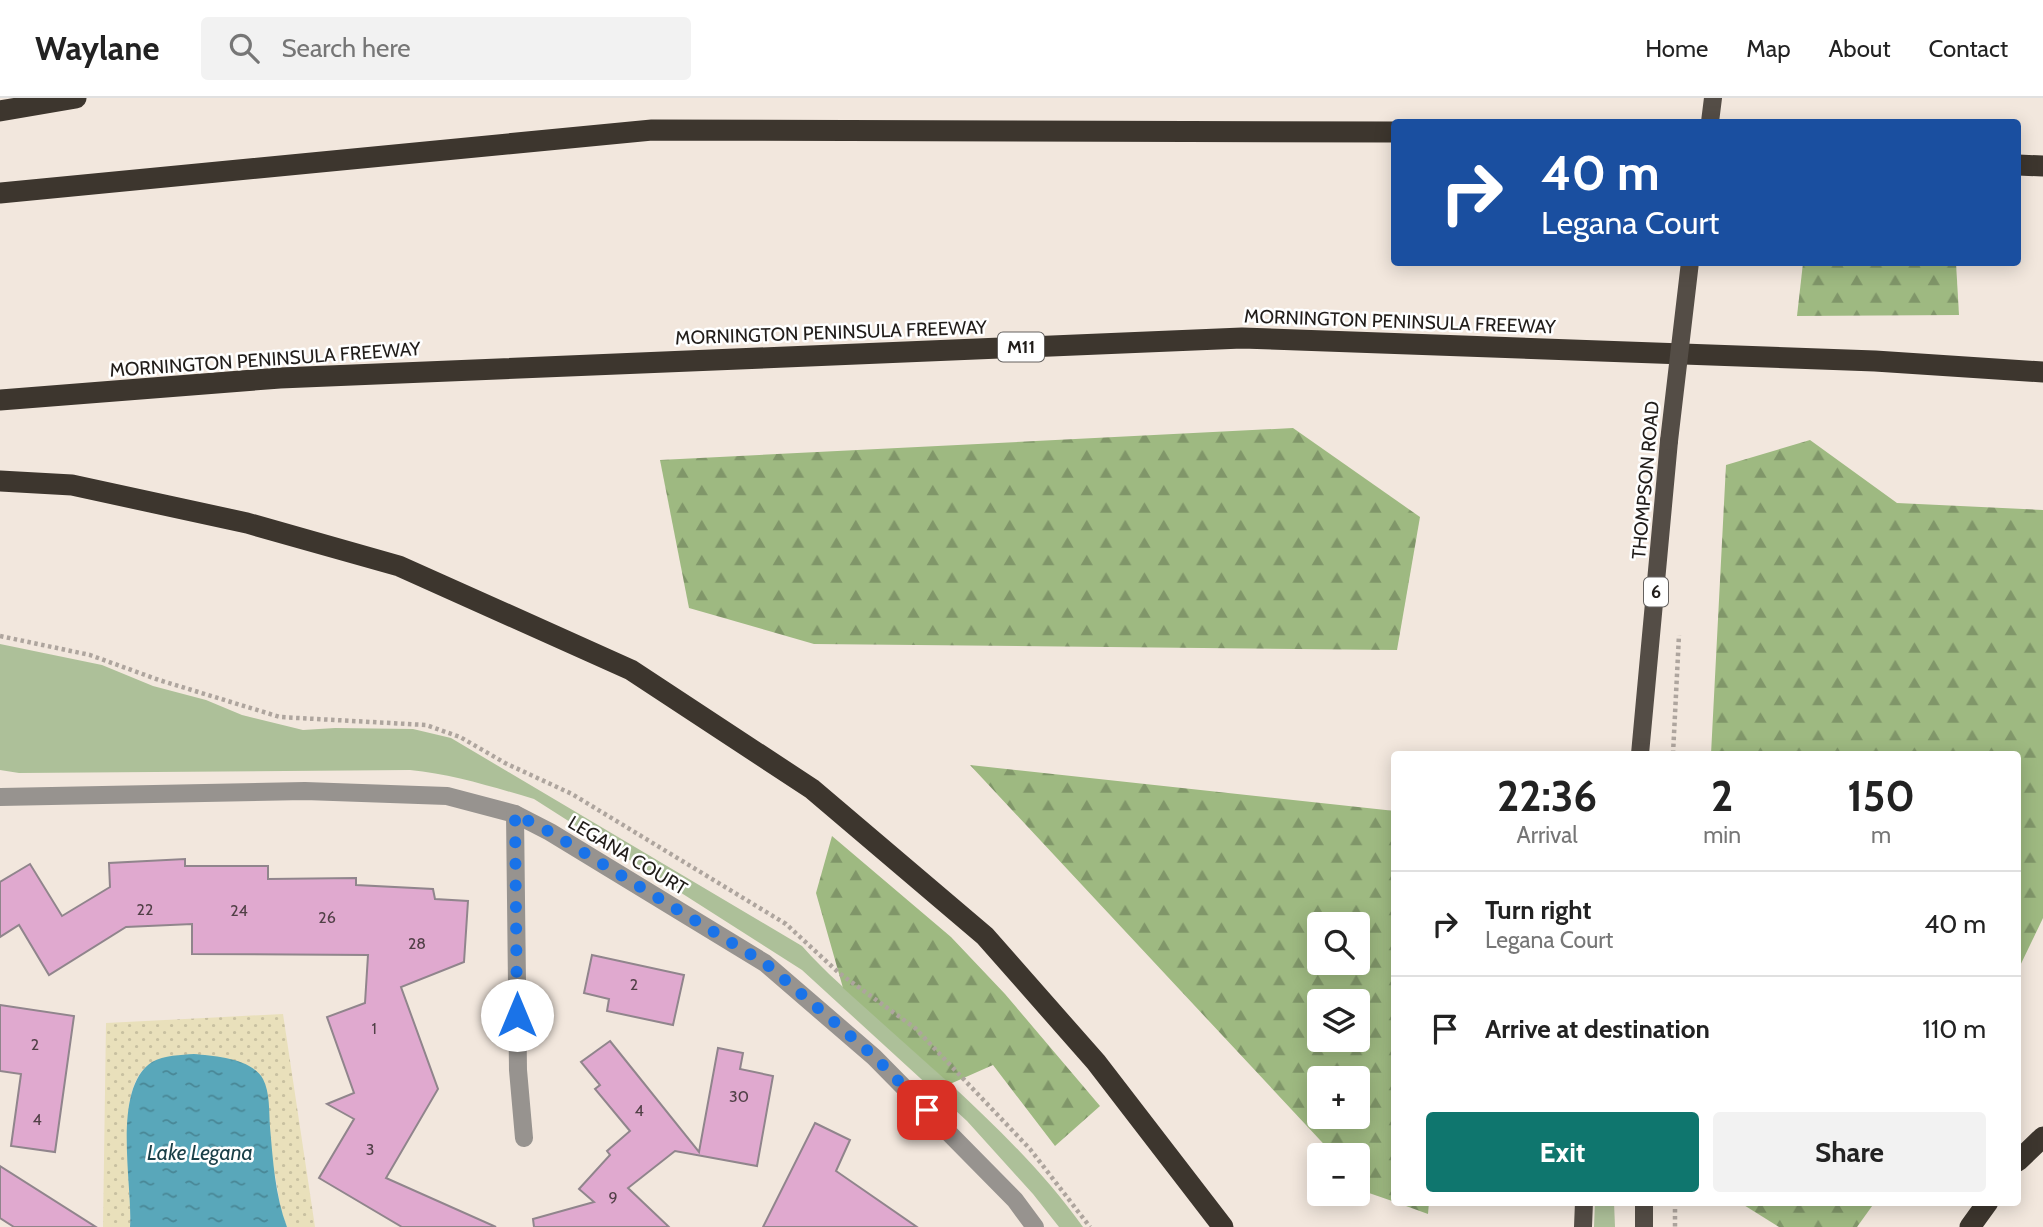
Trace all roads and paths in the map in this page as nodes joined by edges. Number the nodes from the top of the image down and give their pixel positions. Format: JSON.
{"nodes":[{"id":1,"x":76,"y":98,"type":"edge"},
{"id":2,"x":1713,"y":98,"type":"edge"},
{"id":3,"x":0,"y":111,"type":"edge"},
{"id":4,"x":1710,"y":119,"type":"edge"},
{"id":5,"x":1391,"y":132,"type":"edge"},
{"id":6,"x":2021,"y":165,"type":"edge"},
{"id":7,"x":2043,"y":166,"type":"edge"},
{"id":8,"x":0,"y":192,"type":"edge"},
{"id":9,"x":1690,"y":266,"type":"edge"},
{"id":10,"x":2043,"y":372,"type":"edge"},
{"id":11,"x":0,"y":400,"type":"edge"},
{"id":12,"x":0,"y":481,"type":"edge"},
{"id":13,"x":1642,"y":751,"type":"edge"},
{"id":14,"x":0,"y":797,"type":"edge"},
{"id":15,"x":515,"y":814,"type":"junction"},
{"id":16,"x":2043,"y":1137,"type":"edge"},
{"id":17,"x":524,"y":1138,"type":"dead end"},
{"id":18,"x":2021,"y":1158,"type":"edge"},
{"id":19,"x":1584,"y":1206,"type":"edge"},
{"id":20,"x":1644,"y":1206,"type":"edge"},
{"id":21,"x":1675,"y":1206,"type":"edge"},
{"id":22,"x":1985,"y":1206,"type":"edge"},
{"id":23,"x":1035,"y":1227,"type":"edge"},
{"id":24,"x":1223,"y":1227,"type":"edge"},
{"id":25,"x":1583,"y":1227,"type":"edge"},
{"id":26,"x":1644,"y":1227,"type":"edge"},
{"id":27,"x":1675,"y":1227,"type":"edge"},
{"id":28,"x":1970,"y":1227,"type":"edge"}],
"edges":[{"from":1,"to":3,"type":"highway"},
{"from":2,"to":4,"type":"main road"},
{"from":5,"to":8,"type":"highway"},
{"from":6,"to":7,"type":"highway"},
{"from":9,"to":13,"type":"main road","name":"THOMPSON ROAD","number":"6","bridge":true},
{"from":10,"to":11,"type":"highway","name":"MORNINGTON PENINSULA FREEWAY","number":"M11"},
{"from":12,"to":24,"type":"highway"},
{"from":14,"to":15,"type":"street","name":"LEGANA COURT"},
{"from":15,"to":17,"type":"street"},
{"from":15,"to":23,"type":"street","name":"LEGANA COURT"},
{"from":16,"to":18,"type":"highway"},
{"from":19,"to":25,"type":"main road"},
{"from":20,"to":26,"type":"main road"},
{"from":21,"to":27,"type":"path"},
{"from":22,"to":28,"type":"highway"}]}
